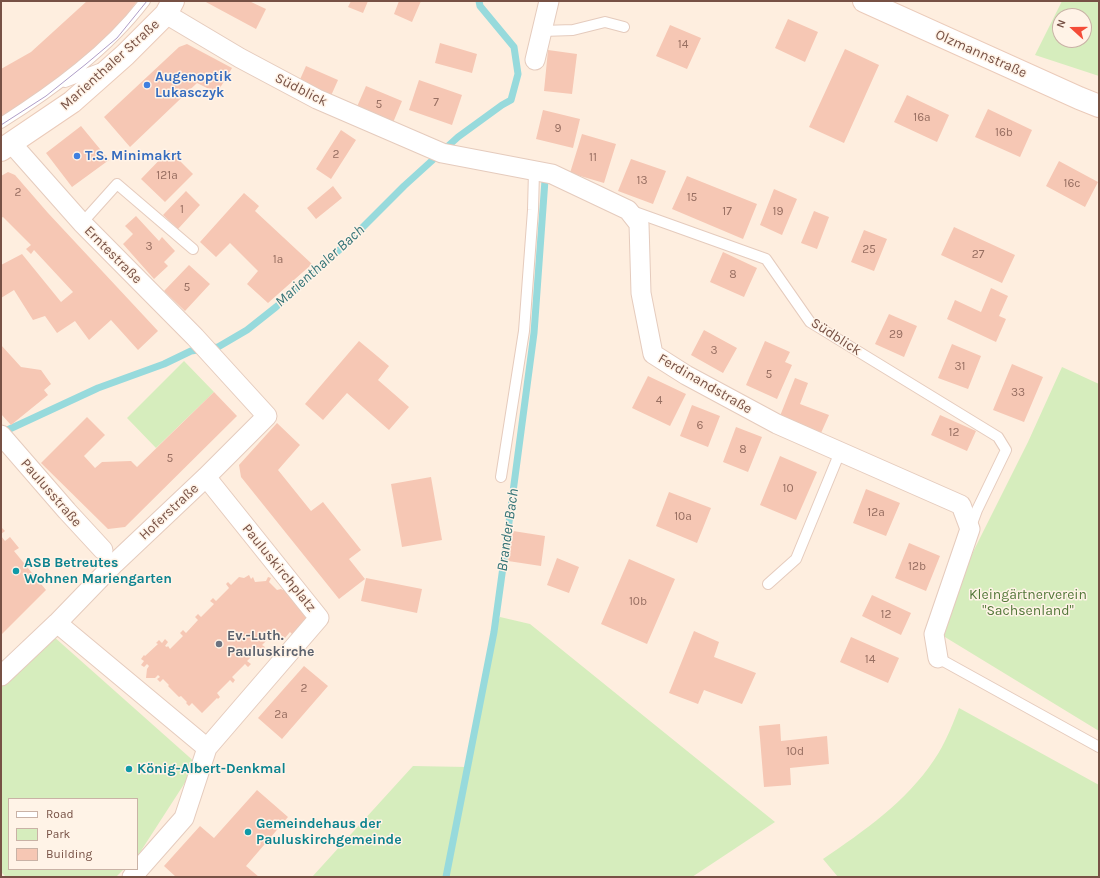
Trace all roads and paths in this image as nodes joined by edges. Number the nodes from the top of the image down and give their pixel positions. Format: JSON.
{"nodes":[{"id":1,"x":145,"y":1,"type":"edge"},
{"id":2,"x":549,"y":1,"type":"edge"},
{"id":3,"x":864,"y":1,"type":"edge"},
{"id":4,"x":169,"y":8,"type":"edge"},
{"id":5,"x":624,"y":27,"type":"dead end"},
{"id":6,"x":542,"y":31,"type":"junction"},
{"id":7,"x":535,"y":60,"type":"dead end"},
{"id":8,"x":115,"y":64,"type":"junction"},
{"id":9,"x":56,"y":85,"type":"junction"},
{"id":10,"x":1099,"y":106,"type":"edge"},
{"id":11,"x":1,"y":123,"type":"edge"},
{"id":12,"x":7,"y":147,"type":"edge"},
{"id":13,"x":534,"y":171,"type":"junction"},
{"id":14,"x":628,"y":210,"type":"junction"},
{"id":15,"x":82,"y":223,"type":"junction"},
{"id":16,"x":193,"y":249,"type":"dead end"},
{"id":17,"x":218,"y":362,"type":"joint"},
{"id":18,"x":6,"y":441,"type":"edge"},
{"id":19,"x":840,"y":452,"type":"junction"},
{"id":20,"x":502,"y":477,"type":"dead end"},
{"id":21,"x":206,"y":478,"type":"junction"},
{"id":22,"x":970,"y":529,"type":"junction"},
{"id":23,"x":103,"y":550,"type":"dead end"},
{"id":24,"x":768,"y":584,"type":"dead end"},
{"id":25,"x":57,"y":623,"type":"junction"},
{"id":26,"x":938,"y":658,"type":"joint"},
{"id":27,"x":1,"y":676,"type":"edge"},
{"id":28,"x":1099,"y":747,"type":"edge"},
{"id":29,"x":206,"y":748,"type":"junction"},
{"id":30,"x":132,"y":877,"type":"edge"}],
"edges":[{"from":1,"to":9,"type":"lane","name":"Marienthaler Straße"},
{"from":2,"to":6,"type":"street"},
{"from":3,"to":10,"type":"main road","name":"Olzmannstraße"},
{"from":4,"to":8,"type":"main road","name":"Marienthaler Straße"},
{"from":4,"to":13,"type":"street","name":"Südblick"},
{"from":5,"to":6,"type":"lane"},
{"from":6,"to":7,"type":"street"},
{"from":8,"to":9,"type":"lane"},
{"from":8,"to":12,"type":"main road","name":"Marienthaler Straße"},
{"from":9,"to":11,"type":"lane","name":"Marienthaler Straße"},
{"from":12,"to":15,"type":"street","name":"Erntestraße"},
{"from":13,"to":14,"type":"street"},
{"from":13,"to":20,"type":"lane"},
{"from":14,"to":19,"type":"street","name":"Ferdinandstraße"},
{"from":14,"to":22,"type":"lane","name":"Südblick"},
{"from":15,"to":16,"type":"lane"},
{"from":15,"to":17,"type":"street","name":"Erntestraße"},
{"from":17,"to":21,"type":"street","name":"Hoferstraße"},
{"from":18,"to":23,"type":"street","name":"Paulusstraße"},
{"from":19,"to":22,"type":"street","name":"Ferdinandstraße"},
{"from":19,"to":24,"type":"lane"},
{"from":21,"to":25,"type":"street","name":"Hoferstraße"},
{"from":21,"to":29,"type":"street","name":"Pauluskirchplatz"},
{"from":22,"to":26,"type":"street"},
{"from":25,"to":27,"type":"street","name":"Hoferstraße"},
{"from":25,"to":29,"type":"street"},
{"from":26,"to":28,"type":"lane"},
{"from":29,"to":30,"type":"street","name":"Pauluskirchplatz"}]}
